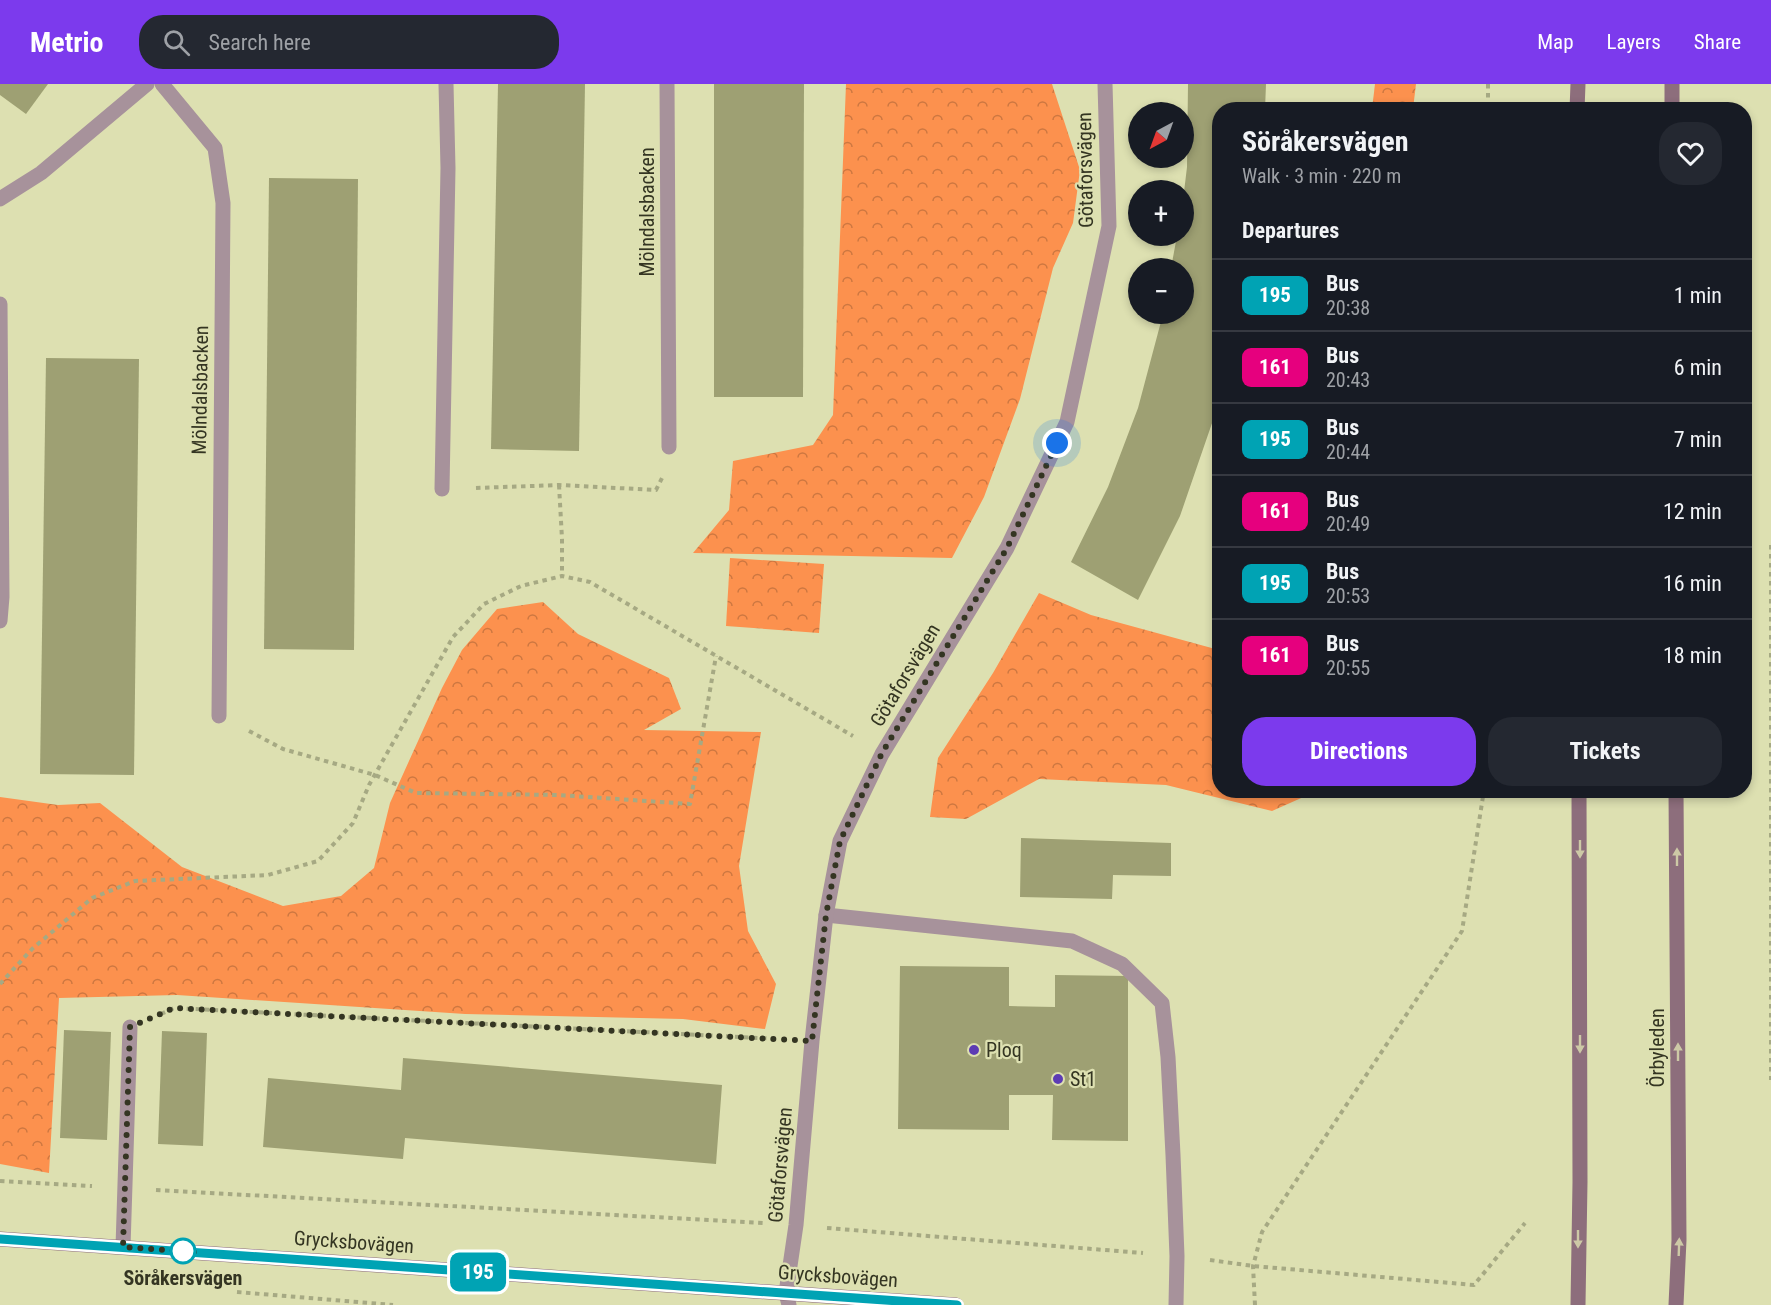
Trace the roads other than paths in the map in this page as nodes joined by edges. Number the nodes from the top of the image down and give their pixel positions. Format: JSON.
{"nodes":[{"id":1,"x":147,"y":84,"type":"edge"},
{"id":2,"x":162,"y":84,"type":"edge"},
{"id":3,"x":446,"y":84,"type":"edge"},
{"id":4,"x":667,"y":84,"type":"edge"},
{"id":5,"x":1105,"y":84,"type":"edge"},
{"id":6,"x":1578,"y":84,"type":"edge"},
{"id":7,"x":1672,"y":84,"type":"edge"},
{"id":8,"x":1577,"y":102,"type":"edge"},
{"id":9,"x":1672,"y":102,"type":"edge"},
{"id":10,"x":0,"y":199,"type":"edge"},
{"id":11,"x":0,"y":304,"type":"edge"},
{"id":12,"x":669,"y":447,"type":"road end"},
{"id":13,"x":442,"y":489,"type":"road end"},
{"id":14,"x":0,"y":621,"type":"edge"},
{"id":15,"x":219,"y":716,"type":"dead end"},
{"id":16,"x":1579,"y":798,"type":"edge"},
{"id":17,"x":1676,"y":798,"type":"edge"},
{"id":18,"x":826,"y":915,"type":"junction"},
{"id":19,"x":130,"y":1027,"type":"road end"},
{"id":20,"x":0,"y":1239,"type":"edge"},
{"id":21,"x":123,"y":1247,"type":"junction"},
{"id":22,"x":788,"y":1299,"type":"edge"},
{"id":23,"x":956,"y":1305,"type":"edge"},
{"id":24,"x":1176,"y":1305,"type":"edge"},
{"id":25,"x":1578,"y":1305,"type":"edge"},
{"id":26,"x":1676,"y":1305,"type":"edge"}],
"edges":[{"from":1,"to":10,"type":"street"},
{"from":2,"to":15,"type":"street","name":"Mölndalsbacken"},
{"from":3,"to":13,"type":"street"},
{"from":4,"to":12,"type":"street","name":"Mölndalsbacken"},
{"from":5,"to":18,"type":"street","name":"Götaforsvägen"},
{"from":6,"to":8,"type":"main road"},
{"from":7,"to":9,"type":"main road"},
{"from":11,"to":14,"type":"street"},
{"from":16,"to":25,"type":"main road","one_way":true},
{"from":26,"to":17,"type":"main road","name":"Örbyleden","one_way":true},
{"from":18,"to":22,"type":"street","name":"Götaforsvägen"},
{"from":18,"to":24,"type":"street"},
{"from":19,"to":21,"type":"street"},
{"from":20,"to":21,"type":"main road","name":"Grycksbovägen"},
{"from":21,"to":22,"type":"main road","name":"Grycksbovägen"},
{"from":22,"to":23,"type":"main road","name":"Grycksbovägen"}]}
